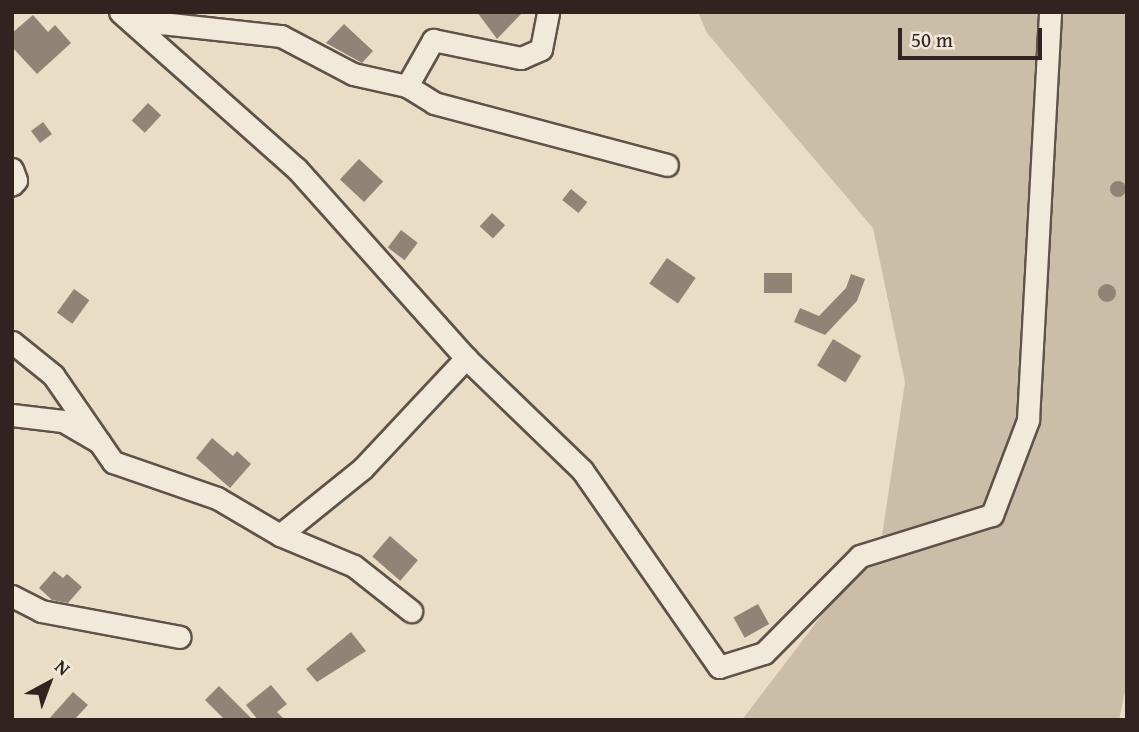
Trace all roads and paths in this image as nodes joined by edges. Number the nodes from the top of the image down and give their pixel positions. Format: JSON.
{"nodes":[{"id":1,"x":120,"y":12,"type":"edge"},
{"id":2,"x":139,"y":12,"type":"edge"},
{"id":3,"x":548,"y":12,"type":"edge"},
{"id":4,"x":1050,"y":12,"type":"edge"},
{"id":5,"x":407,"y":86,"type":"junction"},
{"id":6,"x":667,"y":165,"type":"dead end"},
{"id":7,"x":12,"y":169,"type":"edge"},
{"id":8,"x":12,"y":185,"type":"edge"},
{"id":9,"x":12,"y":342,"type":"edge"},
{"id":10,"x":466,"y":358,"type":"junction"},
{"id":11,"x":12,"y":415,"type":"edge"},
{"id":12,"x":105,"y":445,"type":"junction"},
{"id":13,"x":280,"y":534,"type":"junction"},
{"id":14,"x":12,"y":596,"type":"edge"},
{"id":15,"x":411,"y":611,"type":"dead end"},
{"id":16,"x":180,"y":637,"type":"dead end"}],
"edges":[{"from":1,"to":10,"type":"street"},
{"from":2,"to":5,"type":"street"},
{"from":3,"to":5,"type":"street"},
{"from":4,"to":10,"type":"street"},
{"from":5,"to":6,"type":"street"},
{"from":7,"to":8,"type":"street"},
{"from":9,"to":12,"type":"street"},
{"from":10,"to":13,"type":"street"},
{"from":11,"to":12,"type":"street"},
{"from":12,"to":13,"type":"street"},
{"from":13,"to":15,"type":"street"},
{"from":14,"to":16,"type":"street"}]}
